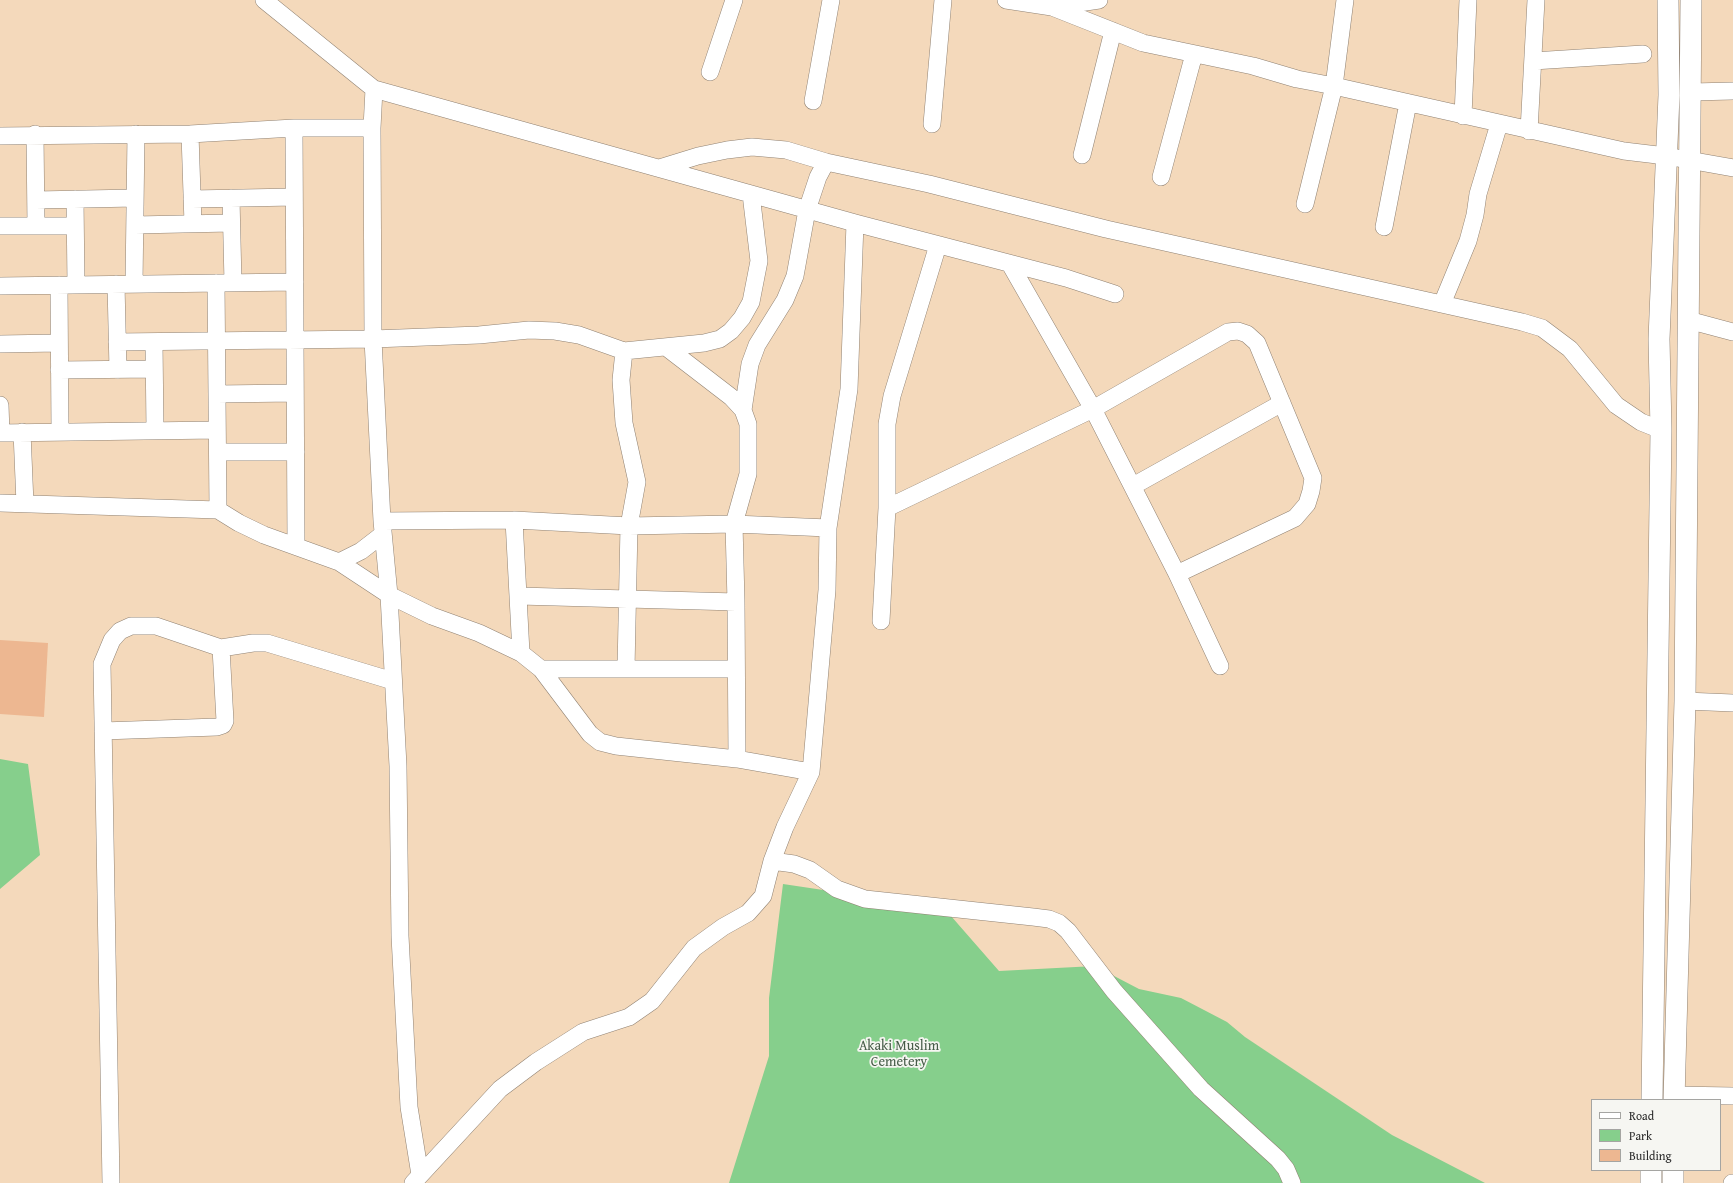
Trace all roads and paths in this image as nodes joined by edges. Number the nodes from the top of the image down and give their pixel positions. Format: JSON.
{"nodes":[{"id":1,"x":264,"y":0,"type":"edge"},
{"id":2,"x":734,"y":0,"type":"edge"},
{"id":3,"x":831,"y":0,"type":"edge"},
{"id":4,"x":943,"y":0,"type":"edge"},
{"id":5,"x":1006,"y":0,"type":"edge"},
{"id":6,"x":1099,"y":0,"type":"edge"},
{"id":7,"x":1345,"y":0,"type":"edge"},
{"id":8,"x":1468,"y":0,"type":"edge"},
{"id":9,"x":1536,"y":0,"type":"edge"},
{"id":10,"x":1668,"y":0,"type":"edge"},
{"id":11,"x":1691,"y":0,"type":"edge"},
{"id":12,"x":1052,"y":7,"type":"junction"},
{"id":13,"x":1113,"y":31,"type":"junction"},
{"id":14,"x":1194,"y":54,"type":"junction"},
{"id":15,"x":1643,"y":54,"type":"dead end"},
{"id":16,"x":1533,"y":61,"type":"junction"},
{"id":17,"x":710,"y":72,"type":"dead end"},
{"id":18,"x":1334,"y":86,"type":"junction"},
{"id":19,"x":374,"y":89,"type":"junction"},
{"id":20,"x":1733,"y":91,"type":"edge"},
{"id":21,"x":1692,"y":92,"type":"junction"},
{"id":22,"x":813,"y":101,"type":"dead end"},
{"id":23,"x":1408,"y":103,"type":"junction"},
{"id":24,"x":1463,"y":116,"type":"junction"},
{"id":25,"x":932,"y":124,"type":"dead end"},
{"id":26,"x":1499,"y":124,"type":"junction"},
{"id":27,"x":294,"y":128,"type":"junction"},
{"id":28,"x":372,"y":128,"type":"junction"},
{"id":29,"x":1529,"y":131,"type":"junction"},
{"id":30,"x":35,"y":134,"type":"junction"},
{"id":31,"x":136,"y":134,"type":"junction"},
{"id":32,"x":190,"y":134,"type":"junction"},
{"id":33,"x":0,"y":136,"type":"edge"},
{"id":34,"x":1082,"y":155,"type":"dead end"},
{"id":35,"x":1666,"y":156,"type":"junction"},
{"id":36,"x":1691,"y":161,"type":"junction"},
{"id":37,"x":826,"y":162,"type":"junction"},
{"id":38,"x":659,"y":168,"type":"junction"},
{"id":39,"x":1733,"y":168,"type":"edge"},
{"id":40,"x":1161,"y":177,"type":"dead end"},
{"id":41,"x":751,"y":194,"type":"junction"},
{"id":42,"x":294,"y":197,"type":"junction"},
{"id":43,"x":135,"y":198,"type":"junction"},
{"id":44,"x":231,"y":198,"type":"junction"},
{"id":45,"x":75,"y":199,"type":"junction"},
{"id":46,"x":192,"y":199,"type":"junction"},
{"id":47,"x":36,"y":200,"type":"junction"},
{"id":48,"x":1305,"y":204,"type":"dead end"},
{"id":49,"x":807,"y":210,"type":"junction"},
{"id":50,"x":232,"y":223,"type":"junction"},
{"id":51,"x":855,"y":223,"type":"junction"},
{"id":52,"x":193,"y":224,"type":"junction"},
{"id":53,"x":135,"y":225,"type":"junction"},
{"id":54,"x":0,"y":226,"type":"edge"},
{"id":55,"x":36,"y":226,"type":"junction"},
{"id":56,"x":75,"y":226,"type":"junction"},
{"id":57,"x":1384,"y":227,"type":"dead end"},
{"id":58,"x":938,"y":245,"type":"junction"},
{"id":59,"x":1010,"y":264,"type":"junction"},
{"id":60,"x":233,"y":282,"type":"junction"},
{"id":61,"x":295,"y":282,"type":"junction"},
{"id":62,"x":216,"y":283,"type":"junction"},
{"id":63,"x":116,"y":284,"type":"junction"},
{"id":64,"x":134,"y":284,"type":"junction"},
{"id":65,"x":59,"y":285,"type":"junction"},
{"id":66,"x":76,"y":285,"type":"junction"},
{"id":67,"x":0,"y":286,"type":"edge"},
{"id":68,"x":1115,"y":294,"type":"dead end"},
{"id":69,"x":1442,"y":304,"type":"junction"},
{"id":70,"x":1688,"y":320,"type":"junction"},
{"id":71,"x":1733,"y":332,"type":"edge"},
{"id":72,"x":373,"y":339,"type":"junction"},
{"id":73,"x":295,"y":340,"type":"junction"},
{"id":74,"x":217,"y":341,"type":"junction"},
{"id":75,"x":59,"y":342,"type":"junction"},
{"id":76,"x":117,"y":342,"type":"junction"},
{"id":77,"x":154,"y":342,"type":"junction"},
{"id":78,"x":0,"y":344,"type":"edge"},
{"id":79,"x":666,"y":347,"type":"junction"},
{"id":80,"x":624,"y":351,"type":"junction"},
{"id":81,"x":154,"y":369,"type":"junction"},
{"id":82,"x":59,"y":370,"type":"junction"},
{"id":83,"x":118,"y":370,"type":"junction"},
{"id":84,"x":295,"y":393,"type":"junction"},
{"id":85,"x":217,"y":394,"type":"junction"},
{"id":86,"x":0,"y":404,"type":"edge"},
{"id":87,"x":1282,"y":404,"type":"junction"},
{"id":88,"x":1094,"y":409,"type":"junction"},
{"id":89,"x":743,"y":410,"type":"junction"},
{"id":90,"x":217,"y":430,"type":"junction"},
{"id":91,"x":1661,"y":430,"type":"junction"},
{"id":92,"x":155,"y":431,"type":"junction"},
{"id":93,"x":0,"y":432,"type":"edge"},
{"id":94,"x":22,"y":432,"type":"junction"},
{"id":95,"x":60,"y":432,"type":"junction"},
{"id":96,"x":218,"y":452,"type":"junction"},
{"id":97,"x":296,"y":452,"type":"junction"},
{"id":98,"x":1133,"y":486,"type":"junction"},
{"id":99,"x":0,"y":503,"type":"edge"},
{"id":100,"x":25,"y":504,"type":"junction"},
{"id":101,"x":887,"y":508,"type":"junction"},
{"id":102,"x":218,"y":510,"type":"junction"},
{"id":103,"x":514,"y":520,"type":"junction"},
{"id":104,"x":734,"y":524,"type":"junction"},
{"id":105,"x":629,"y":526,"type":"junction"},
{"id":106,"x":382,"y":527,"type":"junction"},
{"id":107,"x":828,"y":528,"type":"junction"},
{"id":108,"x":296,"y":545,"type":"junction"},
{"id":109,"x":339,"y":562,"type":"junction"},
{"id":110,"x":1177,"y":574,"type":"junction"},
{"id":111,"x":389,"y":595,"type":"junction"},
{"id":112,"x":519,"y":596,"type":"junction"},
{"id":113,"x":627,"y":599,"type":"junction"},
{"id":114,"x":736,"y":602,"type":"junction"},
{"id":115,"x":881,"y":621,"type":"dead end"},
{"id":116,"x":221,"y":648,"type":"junction"},
{"id":117,"x":521,"y":653,"type":"junction"},
{"id":118,"x":1220,"y":666,"type":"dead end"},
{"id":119,"x":541,"y":669,"type":"junction"},
{"id":120,"x":626,"y":669,"type":"junction"},
{"id":121,"x":736,"y":669,"type":"junction"},
{"id":122,"x":392,"y":681,"type":"junction"},
{"id":123,"x":1685,"y":701,"type":"junction"},
{"id":124,"x":1733,"y":703,"type":"edge"},
{"id":125,"x":103,"y":731,"type":"junction"},
{"id":126,"x":736,"y":759,"type":"junction"},
{"id":127,"x":811,"y":772,"type":"junction"},
{"id":128,"x":772,"y":861,"type":"junction"},
{"id":129,"x":1733,"y":1096,"type":"edge"},
{"id":130,"x":1674,"y":1097,"type":"edge"},
{"id":131,"x":1652,"y":1099,"type":"edge"},
{"id":132,"x":1651,"y":1171,"type":"edge"},
{"id":133,"x":1673,"y":1171,"type":"edge"},
{"id":134,"x":416,"y":1179,"type":"edge"},
{"id":135,"x":112,"y":1183,"type":"edge"},
{"id":136,"x":1292,"y":1183,"type":"edge"},
{"id":137,"x":1651,"y":1183,"type":"edge"},
{"id":138,"x":1673,"y":1183,"type":"edge"}],
"edges":[{"from":1,"to":19,"type":"street"},
{"from":2,"to":17,"type":"street"},
{"from":3,"to":22,"type":"street"},
{"from":4,"to":25,"type":"street"},
{"from":5,"to":12,"type":"street"},
{"from":6,"to":12,"type":"street"},
{"from":7,"to":18,"type":"street"},
{"from":8,"to":24,"type":"street"},
{"from":9,"to":16,"type":"street"},
{"from":10,"to":35,"type":"street"},
{"from":11,"to":21,"type":"street"},
{"from":12,"to":13,"type":"street"},
{"from":13,"to":14,"type":"street"},
{"from":13,"to":34,"type":"street"},
{"from":14,"to":18,"type":"street"},
{"from":14,"to":40,"type":"street"},
{"from":15,"to":16,"type":"street"},
{"from":16,"to":29,"type":"street"},
{"from":18,"to":23,"type":"street"},
{"from":18,"to":48,"type":"street"},
{"from":19,"to":28,"type":"street"},
{"from":19,"to":38,"type":"street"},
{"from":20,"to":21,"type":"street"},
{"from":21,"to":36,"type":"street"},
{"from":23,"to":24,"type":"street"},
{"from":23,"to":57,"type":"street"},
{"from":24,"to":26,"type":"street"},
{"from":26,"to":29,"type":"street"},
{"from":26,"to":69,"type":"street"},
{"from":27,"to":28,"type":"street"},
{"from":27,"to":32,"type":"street"},
{"from":27,"to":42,"type":"street"},
{"from":28,"to":72,"type":"street"},
{"from":29,"to":35,"type":"street"},
{"from":30,"to":31,"type":"street"},
{"from":30,"to":33,"type":"street"},
{"from":30,"to":47,"type":"street"},
{"from":31,"to":32,"type":"street"},
{"from":31,"to":43,"type":"street"},
{"from":32,"to":46,"type":"street"},
{"from":35,"to":36,"type":"street"},
{"from":35,"to":91,"type":"street"},
{"from":36,"to":39,"type":"street"},
{"from":36,"to":70,"type":"street"},
{"from":37,"to":38,"type":"street"},
{"from":37,"to":49,"type":"street"},
{"from":37,"to":69,"type":"street"},
{"from":38,"to":41,"type":"street"},
{"from":41,"to":49,"type":"street"},
{"from":41,"to":79,"type":"street"},
{"from":42,"to":44,"type":"street"},
{"from":42,"to":61,"type":"street"},
{"from":43,"to":45,"type":"street"},
{"from":43,"to":53,"type":"street"},
{"from":44,"to":46,"type":"street"},
{"from":44,"to":50,"type":"street"},
{"from":45,"to":47,"type":"street"},
{"from":45,"to":56,"type":"street"},
{"from":46,"to":52,"type":"street"},
{"from":47,"to":55,"type":"street"},
{"from":49,"to":51,"type":"street"},
{"from":49,"to":89,"type":"street"},
{"from":50,"to":52,"type":"street"},
{"from":50,"to":60,"type":"street"},
{"from":51,"to":58,"type":"street"},
{"from":51,"to":107,"type":"street"},
{"from":52,"to":53,"type":"street"},
{"from":53,"to":64,"type":"street"},
{"from":54,"to":55,"type":"street"},
{"from":55,"to":56,"type":"street"},
{"from":56,"to":66,"type":"street"},
{"from":58,"to":59,"type":"street"},
{"from":58,"to":101,"type":"street"},
{"from":59,"to":68,"type":"street"},
{"from":59,"to":88,"type":"street"},
{"from":60,"to":61,"type":"street"},
{"from":60,"to":62,"type":"street"},
{"from":61,"to":73,"type":"street"},
{"from":62,"to":64,"type":"street"},
{"from":62,"to":74,"type":"street"},
{"from":63,"to":64,"type":"street"},
{"from":63,"to":66,"type":"street"},
{"from":63,"to":76,"type":"street"},
{"from":65,"to":66,"type":"street"},
{"from":65,"to":67,"type":"street"},
{"from":65,"to":75,"type":"street"},
{"from":69,"to":91,"type":"street"},
{"from":70,"to":71,"type":"street"},
{"from":70,"to":123,"type":"street"},
{"from":72,"to":73,"type":"street"},
{"from":72,"to":80,"type":"street"},
{"from":72,"to":106,"type":"street"},
{"from":73,"to":74,"type":"street"},
{"from":73,"to":84,"type":"street"},
{"from":74,"to":77,"type":"street"},
{"from":74,"to":85,"type":"street"},
{"from":75,"to":78,"type":"street"},
{"from":75,"to":82,"type":"street"},
{"from":76,"to":77,"type":"street"},
{"from":76,"to":83,"type":"street"},
{"from":77,"to":81,"type":"street"},
{"from":79,"to":80,"type":"street"},
{"from":79,"to":89,"type":"street"},
{"from":80,"to":105,"type":"street"},
{"from":81,"to":83,"type":"street"},
{"from":81,"to":92,"type":"street"},
{"from":82,"to":83,"type":"street"},
{"from":82,"to":95,"type":"street"},
{"from":84,"to":85,"type":"street"},
{"from":84,"to":97,"type":"street"},
{"from":85,"to":90,"type":"street"},
{"from":86,"to":93,"type":"street"},
{"from":87,"to":88,"type":"street"},
{"from":87,"to":98,"type":"street"},
{"from":87,"to":110,"type":"street"},
{"from":88,"to":98,"type":"street"},
{"from":88,"to":101,"type":"street"},
{"from":89,"to":104,"type":"street"},
{"from":90,"to":92,"type":"street"},
{"from":90,"to":96,"type":"street"},
{"from":91,"to":131,"type":"street"},
{"from":92,"to":95,"type":"street"},
{"from":93,"to":94,"type":"street"},
{"from":94,"to":95,"type":"street"},
{"from":94,"to":100,"type":"street"},
{"from":96,"to":97,"type":"street"},
{"from":96,"to":102,"type":"street"},
{"from":97,"to":108,"type":"street"},
{"from":98,"to":110,"type":"street"},
{"from":99,"to":100,"type":"street"},
{"from":100,"to":102,"type":"street"},
{"from":101,"to":115,"type":"street"},
{"from":102,"to":108,"type":"street"},
{"from":103,"to":105,"type":"street"},
{"from":103,"to":106,"type":"street"},
{"from":103,"to":112,"type":"street"},
{"from":104,"to":105,"type":"street"},
{"from":104,"to":107,"type":"street"},
{"from":104,"to":114,"type":"street"},
{"from":105,"to":113,"type":"street"},
{"from":106,"to":109,"type":"street"},
{"from":106,"to":111,"type":"street"},
{"from":107,"to":127,"type":"street"},
{"from":108,"to":109,"type":"street"},
{"from":109,"to":111,"type":"street"},
{"from":110,"to":118,"type":"street"},
{"from":111,"to":117,"type":"street"},
{"from":111,"to":122,"type":"street"},
{"from":112,"to":113,"type":"street"},
{"from":112,"to":117,"type":"street"},
{"from":113,"to":114,"type":"street"},
{"from":113,"to":120,"type":"street"},
{"from":114,"to":121,"type":"street"},
{"from":116,"to":122,"type":"street"},
{"from":116,"to":125,"type":"street"},
{"from":116,"to":125,"type":"street"},
{"from":117,"to":119,"type":"street"},
{"from":119,"to":120,"type":"street"},
{"from":119,"to":126,"type":"street"},
{"from":120,"to":121,"type":"street"},
{"from":121,"to":126,"type":"street"},
{"from":122,"to":134,"type":"street"},
{"from":123,"to":124,"type":"street"},
{"from":123,"to":130,"type":"street"},
{"from":125,"to":135,"type":"street"},
{"from":126,"to":127,"type":"street"},
{"from":127,"to":128,"type":"street"},
{"from":128,"to":134,"type":"street"},
{"from":128,"to":136,"type":"street"},
{"from":129,"to":130,"type":"street"},
{"from":132,"to":137,"type":"street"},
{"from":133,"to":138,"type":"street"}]}
